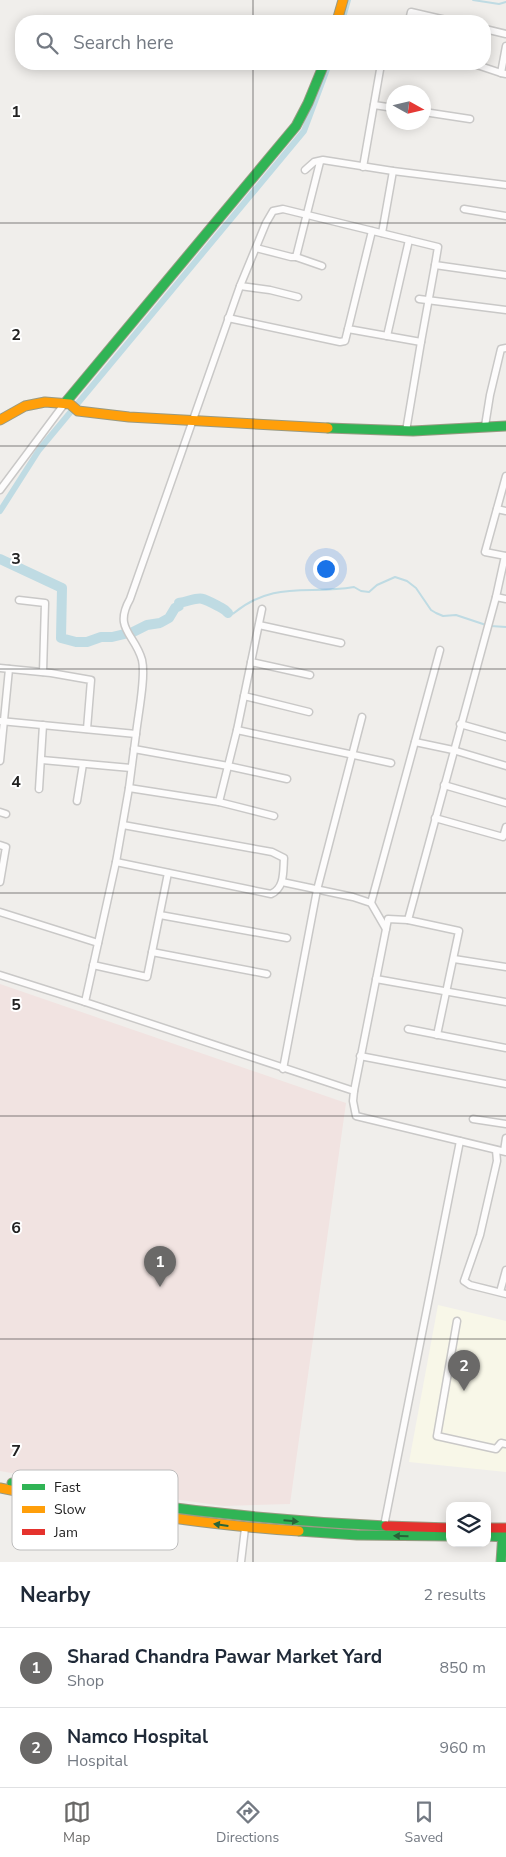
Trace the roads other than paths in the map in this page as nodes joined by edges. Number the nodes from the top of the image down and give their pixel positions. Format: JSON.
{"nodes":[{"id":1,"x":343,"y":0,"type":"edge"},
{"id":2,"x":339,"y":15,"type":"edge"},
{"id":3,"x":410,"y":15,"type":"edge"},
{"id":4,"x":423,"y":15,"type":"edge"},
{"id":5,"x":491,"y":30,"type":"edge"},
{"id":6,"x":506,"y":34,"type":"edge"},
{"id":7,"x":506,"y":46,"type":"edge"},
{"id":8,"x":491,"y":69,"type":"edge"},
{"id":9,"x":322,"y":70,"type":"edge"},
{"id":10,"x":380,"y":70,"type":"edge"},
{"id":11,"x":504,"y":73,"type":"edge"},
{"id":12,"x":374,"y":105,"type":"junction"},
{"id":13,"x":386,"y":107,"type":"edge"},
{"id":14,"x":431,"y":113,"type":"edge"},
{"id":15,"x":470,"y":119,"type":"dead end"},
{"id":16,"x":320,"y":162,"type":"junction"},
{"id":17,"x":363,"y":167,"type":"junction"},
{"id":18,"x":305,"y":170,"type":"dead end"},
{"id":19,"x":393,"y":171,"type":"junction"},
{"id":20,"x":506,"y":185,"type":"edge"},
{"id":21,"x":464,"y":209,"type":"dead end"},
{"id":22,"x":307,"y":215,"type":"junction"},
{"id":23,"x":506,"y":216,"type":"edge"},
{"id":24,"x":372,"y":231,"type":"junction"},
{"id":25,"x":382,"y":233,"type":"junction"},
{"id":26,"x":409,"y":240,"type":"junction"},
{"id":27,"x":256,"y":248,"type":"junction"},
{"id":28,"x":296,"y":257,"type":"junction"},
{"id":29,"x":435,"y":265,"type":"junction"},
{"id":30,"x":322,"y":266,"type":"dead end"},
{"id":31,"x":506,"y":275,"type":"edge"},
{"id":32,"x":240,"y":286,"type":"junction"},
{"id":33,"x":298,"y":297,"type":"dead end"},
{"id":34,"x":419,"y":299,"type":"dead end"},
{"id":35,"x":427,"y":300,"type":"junction"},
{"id":36,"x":506,"y":310,"type":"edge"},
{"id":37,"x":228,"y":318,"type":"junction"},
{"id":38,"x":348,"y":329,"type":"junction"},
{"id":39,"x":387,"y":336,"type":"junction"},
{"id":40,"x":421,"y":342,"type":"junction"},
{"id":41,"x":506,"y":348,"type":"edge"},
{"id":42,"x":67,"y":404,"type":"junction"},
{"id":43,"x":0,"y":420,"type":"edge"},
{"id":44,"x":192,"y":420,"type":"junction"},
{"id":45,"x":485,"y":426,"type":"junction"},
{"id":46,"x":506,"y":426,"type":"edge"},
{"id":47,"x":406,"y":431,"type":"junction"},
{"id":48,"x":506,"y":476,"type":"edge"},
{"id":49,"x":0,"y":490,"type":"edge"},
{"id":50,"x":497,"y":509,"type":"junction"},
{"id":51,"x":506,"y":512,"type":"edge"},
{"id":52,"x":506,"y":556,"type":"edge"},
{"id":53,"x":496,"y":597,"type":"junction"},
{"id":54,"x":506,"y":599,"type":"edge"},
{"id":55,"x":19,"y":600,"type":"dead end"},
{"id":56,"x":262,"y":609,"type":"dead end"},
{"id":57,"x":259,"y":625,"type":"junction"},
{"id":58,"x":341,"y":643,"type":"dead end"},
{"id":59,"x":440,"y":650,"type":"dead end"},
{"id":60,"x":251,"y":662,"type":"junction"},
{"id":61,"x":0,"y":668,"type":"edge"},
{"id":62,"x":9,"y":669,"type":"junction"},
{"id":63,"x":43,"y":672,"type":"junction"},
{"id":64,"x":310,"y":675,"type":"dead end"},
{"id":65,"x":244,"y":696,"type":"junction"},
{"id":66,"x":309,"y":712,"type":"dead end"},
{"id":67,"x":362,"y":717,"type":"dead end"},
{"id":68,"x":2,"y":721,"type":"edge"},
{"id":69,"x":460,"y":724,"type":"junction"},
{"id":70,"x":43,"y":725,"type":"junction"},
{"id":71,"x":87,"y":729,"type":"junction"},
{"id":72,"x":237,"y":730,"type":"junction"},
{"id":73,"x":136,"y":734,"type":"junction"},
{"id":74,"x":506,"y":737,"type":"edge"},
{"id":75,"x":415,"y":742,"type":"junction"},
{"id":76,"x":134,"y":749,"type":"junction"},
{"id":77,"x":453,"y":750,"type":"junction"},
{"id":78,"x":0,"y":753,"type":"edge"},
{"id":79,"x":353,"y":755,"type":"junction"},
{"id":80,"x":42,"y":760,"type":"junction"},
{"id":81,"x":0,"y":761,"type":"edge"},
{"id":82,"x":391,"y":763,"type":"dead end"},
{"id":83,"x":83,"y":764,"type":"junction"},
{"id":84,"x":228,"y":766,"type":"junction"},
{"id":85,"x":506,"y":766,"type":"edge"},
{"id":86,"x":131,"y":768,"type":"junction"},
{"id":87,"x":287,"y":779,"type":"dead end"},
{"id":88,"x":444,"y":785,"type":"junction"},
{"id":89,"x":129,"y":788,"type":"junction"},
{"id":90,"x":39,"y":789,"type":"dead end"},
{"id":91,"x":78,"y":801,"type":"dead end"},
{"id":92,"x":219,"y":802,"type":"junction"},
{"id":93,"x":506,"y":803,"type":"edge"},
{"id":94,"x":274,"y":816,"type":"dead end"},
{"id":95,"x":435,"y":818,"type":"junction"},
{"id":96,"x":123,"y":825,"type":"junction"},
{"id":97,"x":506,"y":828,"type":"edge"},
{"id":98,"x":0,"y":845,"type":"edge"},
{"id":99,"x":116,"y":862,"type":"junction"},
{"id":100,"x":168,"y":873,"type":"junction"},
{"id":101,"x":0,"y":882,"type":"edge"},
{"id":102,"x":282,"y":882,"type":"junction"},
{"id":103,"x":317,"y":890,"type":"junction"},
{"id":104,"x":371,"y":903,"type":"junction"},
{"id":105,"x":0,"y":912,"type":"edge"},
{"id":106,"x":160,"y":915,"type":"junction"},
{"id":107,"x":408,"y":920,"type":"junction"},
{"id":108,"x":386,"y":929,"type":"junction"},
{"id":109,"x":287,"y":938,"type":"dead end"},
{"id":110,"x":98,"y":944,"type":"junction"},
{"id":111,"x":152,"y":952,"type":"junction"},
{"id":112,"x":454,"y":959,"type":"junction"},
{"id":113,"x":93,"y":965,"type":"junction"},
{"id":114,"x":506,"y":967,"type":"edge"},
{"id":115,"x":267,"y":974,"type":"dead end"},
{"id":116,"x":0,"y":975,"type":"edge"},
{"id":117,"x":376,"y":979,"type":"junction"},
{"id":118,"x":447,"y":992,"type":"junction"},
{"id":119,"x":85,"y":1002,"type":"junction"},
{"id":120,"x":506,"y":1002,"type":"edge"},
{"id":121,"x":408,"y":1029,"type":"dead end"},
{"id":122,"x":437,"y":1035,"type":"junction"},
{"id":123,"x":506,"y":1048,"type":"edge"},
{"id":124,"x":360,"y":1056,"type":"junction"},
{"id":125,"x":283,"y":1069,"type":"junction"},
{"id":126,"x":506,"y":1084,"type":"edge"},
{"id":127,"x":354,"y":1091,"type":"junction"},
{"id":128,"x":473,"y":1119,"type":"dead end"},
{"id":129,"x":506,"y":1124,"type":"edge"},
{"id":130,"x":506,"y":1138,"type":"edge"},
{"id":131,"x":460,"y":1141,"type":"junction"},
{"id":132,"x":496,"y":1150,"type":"junction"},
{"id":133,"x":505,"y":1151,"type":"edge"},
{"id":134,"x":506,"y":1270,"type":"edge"},
{"id":135,"x":503,"y":1293,"type":"edge"},
{"id":136,"x":457,"y":1322,"type":"dead end"},
{"id":137,"x":506,"y":1444,"type":"edge"},
{"id":138,"x":178,"y":1509,"type":"edge"},
{"id":139,"x":178,"y":1518,"type":"edge"},
{"id":140,"x":384,"y":1526,"type":"junction"},
{"id":141,"x":244,"y":1528,"type":"junction"},
{"id":142,"x":446,"y":1528,"type":"edge"},
{"id":143,"x":491,"y":1529,"type":"edge"},
{"id":144,"x":504,"y":1532,"type":"edge"},
{"id":145,"x":491,"y":1535,"type":"edge"},
{"id":146,"x":446,"y":1536,"type":"edge"},
{"id":147,"x":241,"y":1562,"type":"edge"},
{"id":148,"x":501,"y":1562,"type":"edge"}],
"edges":[{"from":1,"to":2,"type":"main road"},
{"from":3,"to":4,"type":"street"},
{"from":5,"to":6,"type":"street"},
{"from":7,"to":11,"type":"street"},
{"from":8,"to":11,"type":"street"},
{"from":9,"to":42,"type":"main road"},
{"from":10,"to":12,"type":"street"},
{"from":12,"to":13,"type":"street"},
{"from":12,"to":17,"type":"street"},
{"from":14,"to":15,"type":"street"},
{"from":16,"to":17,"type":"street"},
{"from":16,"to":18,"type":"street"},
{"from":16,"to":22,"type":"street"},
{"from":17,"to":19,"type":"street"},
{"from":19,"to":20,"type":"street"},
{"from":19,"to":25,"type":"street"},
{"from":21,"to":23,"type":"street"},
{"from":22,"to":24,"type":"street"},
{"from":22,"to":27,"type":"street"},
{"from":22,"to":28,"type":"street"},
{"from":24,"to":25,"type":"street"},
{"from":24,"to":38,"type":"street"},
{"from":25,"to":26,"type":"street"},
{"from":26,"to":29,"type":"street"},
{"from":26,"to":39,"type":"street"},
{"from":27,"to":28,"type":"street"},
{"from":27,"to":32,"type":"street"},
{"from":28,"to":30,"type":"street"},
{"from":29,"to":31,"type":"street"},
{"from":29,"to":35,"type":"street"},
{"from":32,"to":33,"type":"street"},
{"from":32,"to":37,"type":"street"},
{"from":34,"to":35,"type":"street"},
{"from":35,"to":36,"type":"street"},
{"from":35,"to":40,"type":"street"},
{"from":37,"to":38,"type":"street"},
{"from":37,"to":44,"type":"street"},
{"from":38,"to":39,"type":"street"},
{"from":39,"to":40,"type":"street"},
{"from":40,"to":47,"type":"street"},
{"from":41,"to":45,"type":"street"},
{"from":42,"to":43,"type":"main road"},
{"from":42,"to":44,"type":"main road"},
{"from":42,"to":49,"type":"street"},
{"from":44,"to":47,"type":"main road"},
{"from":44,"to":73,"type":"street"},
{"from":45,"to":46,"type":"main road"},
{"from":45,"to":47,"type":"main road"},
{"from":48,"to":50,"type":"street"},
{"from":50,"to":51,"type":"street"},
{"from":50,"to":52,"type":"street"},
{"from":52,"to":53,"type":"street"},
{"from":53,"to":54,"type":"street"},
{"from":53,"to":69,"type":"street"},
{"from":55,"to":63,"type":"street"},
{"from":56,"to":57,"type":"street"},
{"from":57,"to":58,"type":"street"},
{"from":57,"to":60,"type":"street"},
{"from":59,"to":75,"type":"street"},
{"from":60,"to":64,"type":"street"},
{"from":60,"to":65,"type":"street"},
{"from":61,"to":62,"type":"street"},
{"from":62,"to":63,"type":"street"},
{"from":62,"to":68,"type":"street"},
{"from":63,"to":71,"type":"street"},
{"from":65,"to":66,"type":"street"},
{"from":65,"to":72,"type":"street"},
{"from":67,"to":79,"type":"street"},
{"from":68,"to":70,"type":"street"},
{"from":68,"to":78,"type":"street"},
{"from":69,"to":74,"type":"street"},
{"from":69,"to":77,"type":"street"},
{"from":70,"to":71,"type":"street"},
{"from":70,"to":80,"type":"street"},
{"from":71,"to":73,"type":"street"},
{"from":72,"to":79,"type":"street"},
{"from":72,"to":84,"type":"street"},
{"from":73,"to":76,"type":"street"},
{"from":75,"to":77,"type":"street"},
{"from":75,"to":104,"type":"street"},
{"from":76,"to":84,"type":"street"},
{"from":76,"to":86,"type":"street"},
{"from":77,"to":85,"type":"street"},
{"from":77,"to":88,"type":"street"},
{"from":78,"to":81,"type":"street"},
{"from":79,"to":82,"type":"street"},
{"from":79,"to":103,"type":"street"},
{"from":80,"to":83,"type":"street"},
{"from":80,"to":90,"type":"street"},
{"from":83,"to":86,"type":"street"},
{"from":83,"to":91,"type":"street"},
{"from":84,"to":87,"type":"street"},
{"from":84,"to":92,"type":"street"},
{"from":86,"to":89,"type":"street"},
{"from":88,"to":93,"type":"street"},
{"from":88,"to":95,"type":"street"},
{"from":89,"to":92,"type":"street"},
{"from":89,"to":96,"type":"street"},
{"from":92,"to":94,"type":"street"},
{"from":95,"to":97,"type":"street"},
{"from":95,"to":107,"type":"street"},
{"from":96,"to":99,"type":"street"},
{"from":96,"to":102,"type":"street"},
{"from":98,"to":101,"type":"street"},
{"from":99,"to":100,"type":"street"},
{"from":99,"to":110,"type":"street"},
{"from":100,"to":102,"type":"street"},
{"from":100,"to":106,"type":"street"},
{"from":102,"to":103,"type":"street"},
{"from":103,"to":104,"type":"street"},
{"from":103,"to":125,"type":"street"},
{"from":104,"to":108,"type":"street"},
{"from":105,"to":110,"type":"street"},
{"from":106,"to":109,"type":"street"},
{"from":106,"to":111,"type":"street"},
{"from":107,"to":108,"type":"street"},
{"from":107,"to":112,"type":"street"},
{"from":108,"to":117,"type":"street"},
{"from":110,"to":113,"type":"street"},
{"from":111,"to":113,"type":"street"},
{"from":111,"to":115,"type":"street"},
{"from":112,"to":114,"type":"street"},
{"from":112,"to":118,"type":"street"},
{"from":113,"to":119,"type":"street"},
{"from":116,"to":119,"type":"street"},
{"from":117,"to":118,"type":"street"},
{"from":117,"to":124,"type":"street"},
{"from":118,"to":120,"type":"street"},
{"from":118,"to":122,"type":"street"},
{"from":119,"to":125,"type":"street"},
{"from":121,"to":122,"type":"street"},
{"from":122,"to":123,"type":"street"},
{"from":124,"to":126,"type":"street"},
{"from":124,"to":127,"type":"street"},
{"from":125,"to":127,"type":"street"},
{"from":127,"to":131,"type":"street"},
{"from":128,"to":129,"type":"street"},
{"from":130,"to":133,"type":"street"},
{"from":131,"to":132,"type":"street"},
{"from":131,"to":140,"type":"street"},
{"from":132,"to":133,"type":"street"},
{"from":132,"to":135,"type":"street"},
{"from":134,"to":135,"type":"street"},
{"from":136,"to":137,"type":"street"},
{"from":138,"to":140,"type":"main road","one_way":true},
{"from":141,"to":139,"type":"main road","one_way":true},
{"from":140,"to":142,"type":"main road"},
{"from":146,"to":141,"type":"main road","one_way":true},
{"from":141,"to":147,"type":"street"},
{"from":143,"to":144,"type":"main road"},
{"from":144,"to":145,"type":"main road"},
{"from":144,"to":148,"type":"main road"}]}
